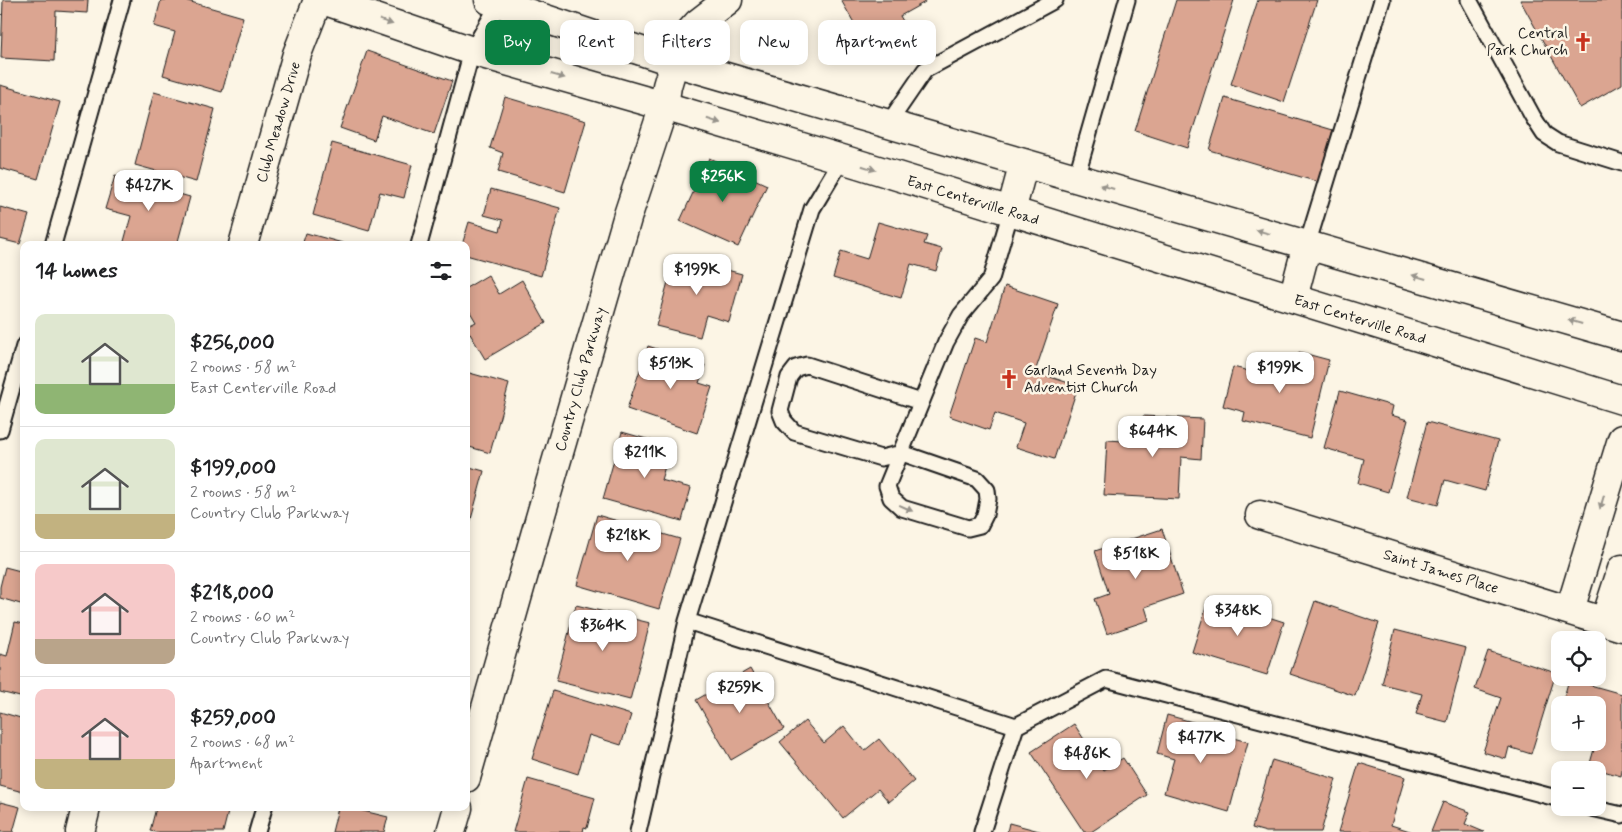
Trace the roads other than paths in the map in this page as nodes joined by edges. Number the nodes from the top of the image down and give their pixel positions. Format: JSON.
{"nodes":[{"id":1,"x":122,"y":0,"type":"edge"},
{"id":2,"x":318,"y":0,"type":"edge"},
{"id":3,"x":324,"y":0,"type":"edge"},
{"id":4,"x":728,"y":0,"type":"edge"},
{"id":5,"x":1055,"y":0,"type":"edge"},
{"id":6,"x":1127,"y":0,"type":"edge"},
{"id":7,"x":1382,"y":0,"type":"edge"},
{"id":8,"x":1469,"y":0,"type":"edge"},
{"id":9,"x":496,"y":1,"type":"edge"},
{"id":10,"x":702,"y":20,"type":"edge"},
{"id":11,"x":472,"y":51,"type":"junction"},
{"id":12,"x":644,"y":52,"type":"edge"},
{"id":13,"x":673,"y":65,"type":"edge"},
{"id":14,"x":684,"y":65,"type":"edge"},
{"id":15,"x":664,"y":106,"type":"junction"},
{"id":16,"x":888,"y":124,"type":"junction"},
{"id":17,"x":842,"y":160,"type":"junction"},
{"id":18,"x":1622,"y":163,"type":"edge"},
{"id":19,"x":1024,"y":164,"type":"junction"},
{"id":20,"x":1076,"y":178,"type":"junction"},
{"id":21,"x":1011,"y":211,"type":"junction"},
{"id":22,"x":54,"y":241,"type":"edge"},
{"id":23,"x":243,"y":241,"type":"edge"},
{"id":24,"x":420,"y":241,"type":"edge"},
{"id":25,"x":1307,"y":244,"type":"junction"},
{"id":26,"x":1293,"y":298,"type":"junction"},
{"id":27,"x":1622,"y":336,"type":"edge"},
{"id":28,"x":20,"y":360,"type":"edge"},
{"id":29,"x":1622,"y":400,"type":"edge"},
{"id":30,"x":921,"y":402,"type":"junction"},
{"id":31,"x":0,"y":430,"type":"edge"},
{"id":32,"x":1622,"y":439,"type":"edge"},
{"id":33,"x":902,"y":453,"type":"junction"},
{"id":34,"x":1260,"y":515,"type":"dead end"},
{"id":35,"x":1622,"y":569,"type":"edge"},
{"id":36,"x":1570,"y":610,"type":"junction"},
{"id":37,"x":687,"y":621,"type":"junction"},
{"id":38,"x":1614,"y":624,"type":"edge"},
{"id":39,"x":1016,"y":726,"type":"junction"},
{"id":40,"x":470,"y":764,"type":"edge"},
{"id":41,"x":1551,"y":797,"type":"edge"},
{"id":42,"x":85,"y":811,"type":"edge"},
{"id":43,"x":263,"y":811,"type":"edge"},
{"id":44,"x":457,"y":811,"type":"edge"},
{"id":45,"x":1606,"y":811,"type":"edge"},
{"id":46,"x":1622,"y":815,"type":"edge"},
{"id":47,"x":80,"y":832,"type":"edge"},
{"id":48,"x":257,"y":832,"type":"edge"},
{"id":49,"x":451,"y":832,"type":"edge"},
{"id":50,"x":638,"y":832,"type":"edge"},
{"id":51,"x":982,"y":832,"type":"edge"}],
"edges":[{"from":1,"to":22,"type":"lane"},
{"from":2,"to":23,"type":"main road","name":"Club Meadow Drive"},
{"from":3,"to":11,"type":"main road","name":"East Centerville Road","one_way":true},
{"from":4,"to":10,"type":"main road","name":"Country Club Parkway"},
{"from":5,"to":16,"type":"lane"},
{"from":6,"to":20,"type":"lane"},
{"from":7,"to":25,"type":"lane"},
{"from":8,"to":18,"type":"lane"},
{"from":9,"to":11,"type":"lane"},
{"from":9,"to":12,"type":"main road"},
{"from":11,"to":15,"type":"main road","name":"East Centerville Road","one_way":true},
{"from":11,"to":24,"type":"lane"},
{"from":13,"to":15,"type":"main road","name":"Country Club Parkway"},
{"from":14,"to":16,"type":"main road"},
{"from":15,"to":17,"type":"main road","name":"East Centerville Road","one_way":true},
{"from":15,"to":40,"type":"main road","name":"Country Club Parkway"},
{"from":16,"to":19,"type":"main road"},
{"from":17,"to":21,"type":"main road","name":"East Centerville Road","one_way":true},
{"from":17,"to":37,"type":"lane"},
{"from":19,"to":20,"type":"main road"},
{"from":19,"to":21,"type":"main road"},
{"from":25,"to":20,"type":"main road","one_way":true},
{"from":21,"to":26,"type":"main road","name":"East Centerville Road"},
{"from":21,"to":30,"type":"lane"},
{"from":25,"to":26,"type":"main road"},
{"from":27,"to":25,"type":"main road","one_way":true},
{"from":26,"to":29,"type":"main road","name":"East Centerville Road"},
{"from":28,"to":31,"type":"lane"},
{"from":30,"to":33,"type":"lane"},
{"from":30,"to":33,"type":"lane"},
{"from":32,"to":36,"type":"main road","one_way":true},
{"from":33,"to":33,"type":"lane","one_way":true},
{"from":34,"to":36,"type":"main road","name":"Saint James Place"},
{"from":35,"to":38,"type":"main road"},
{"from":36,"to":38,"type":"main road","name":"Saint James Place"},
{"from":37,"to":39,"type":"lane"},
{"from":37,"to":50,"type":"lane"},
{"from":39,"to":41,"type":"lane"},
{"from":39,"to":51,"type":"lane"},
{"from":42,"to":47,"type":"main road"},
{"from":43,"to":48,"type":"lane"},
{"from":44,"to":49,"type":"main road"},
{"from":45,"to":46,"type":"lane"}]}
